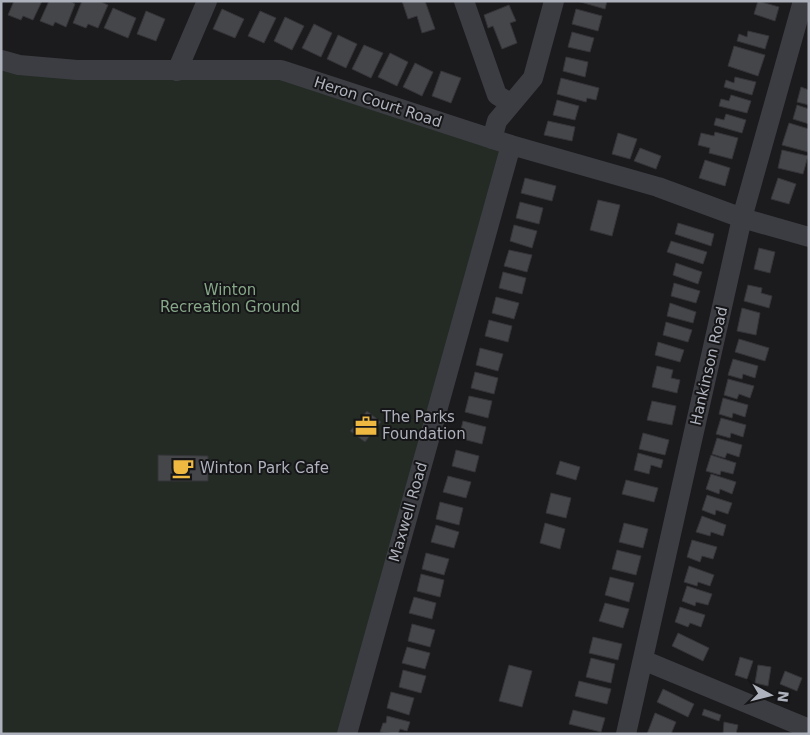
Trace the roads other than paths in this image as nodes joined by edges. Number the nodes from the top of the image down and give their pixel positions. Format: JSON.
{"nodes":[{"id":1,"x":207,"y":1,"type":"edge"},
{"id":2,"x":464,"y":1,"type":"edge"},
{"id":3,"x":554,"y":1,"type":"edge"},
{"id":4,"x":804,"y":1,"type":"edge"},
{"id":5,"x":1,"y":60,"type":"edge"},
{"id":6,"x":177,"y":71,"type":"junction"},
{"id":7,"x":510,"y":104,"type":"junction"},
{"id":8,"x":492,"y":139,"type":"junction"},
{"id":9,"x":511,"y":145,"type":"junction"},
{"id":10,"x":742,"y":218,"type":"junction"},
{"id":11,"x":809,"y":237,"type":"edge"},
{"id":12,"x":643,"y":660,"type":"junction"},
{"id":13,"x":809,"y":729,"type":"edge"},
{"id":14,"x":347,"y":734,"type":"edge"},
{"id":15,"x":626,"y":734,"type":"edge"}],
"edges":[{"from":1,"to":6,"type":"street"},
{"from":2,"to":7,"type":"street"},
{"from":3,"to":7,"type":"street"},
{"from":4,"to":10,"type":"street","name":"Hankinson Road"},
{"from":5,"to":6,"type":"street","name":"Heron Court Road"},
{"from":6,"to":8,"type":"street","name":"Heron Court Road"},
{"from":7,"to":8,"type":"street"},
{"from":8,"to":9,"type":"street","name":"Heron Court Road"},
{"from":9,"to":10,"type":"street","name":"Heron Court Road"},
{"from":9,"to":14,"type":"street","name":"Maxwell Road"},
{"from":10,"to":11,"type":"street","name":"Heron Court Road"},
{"from":10,"to":12,"type":"street","name":"Hankinson Road"},
{"from":12,"to":13,"type":"street"},
{"from":12,"to":15,"type":"street","name":"Hankinson Road"}]}
